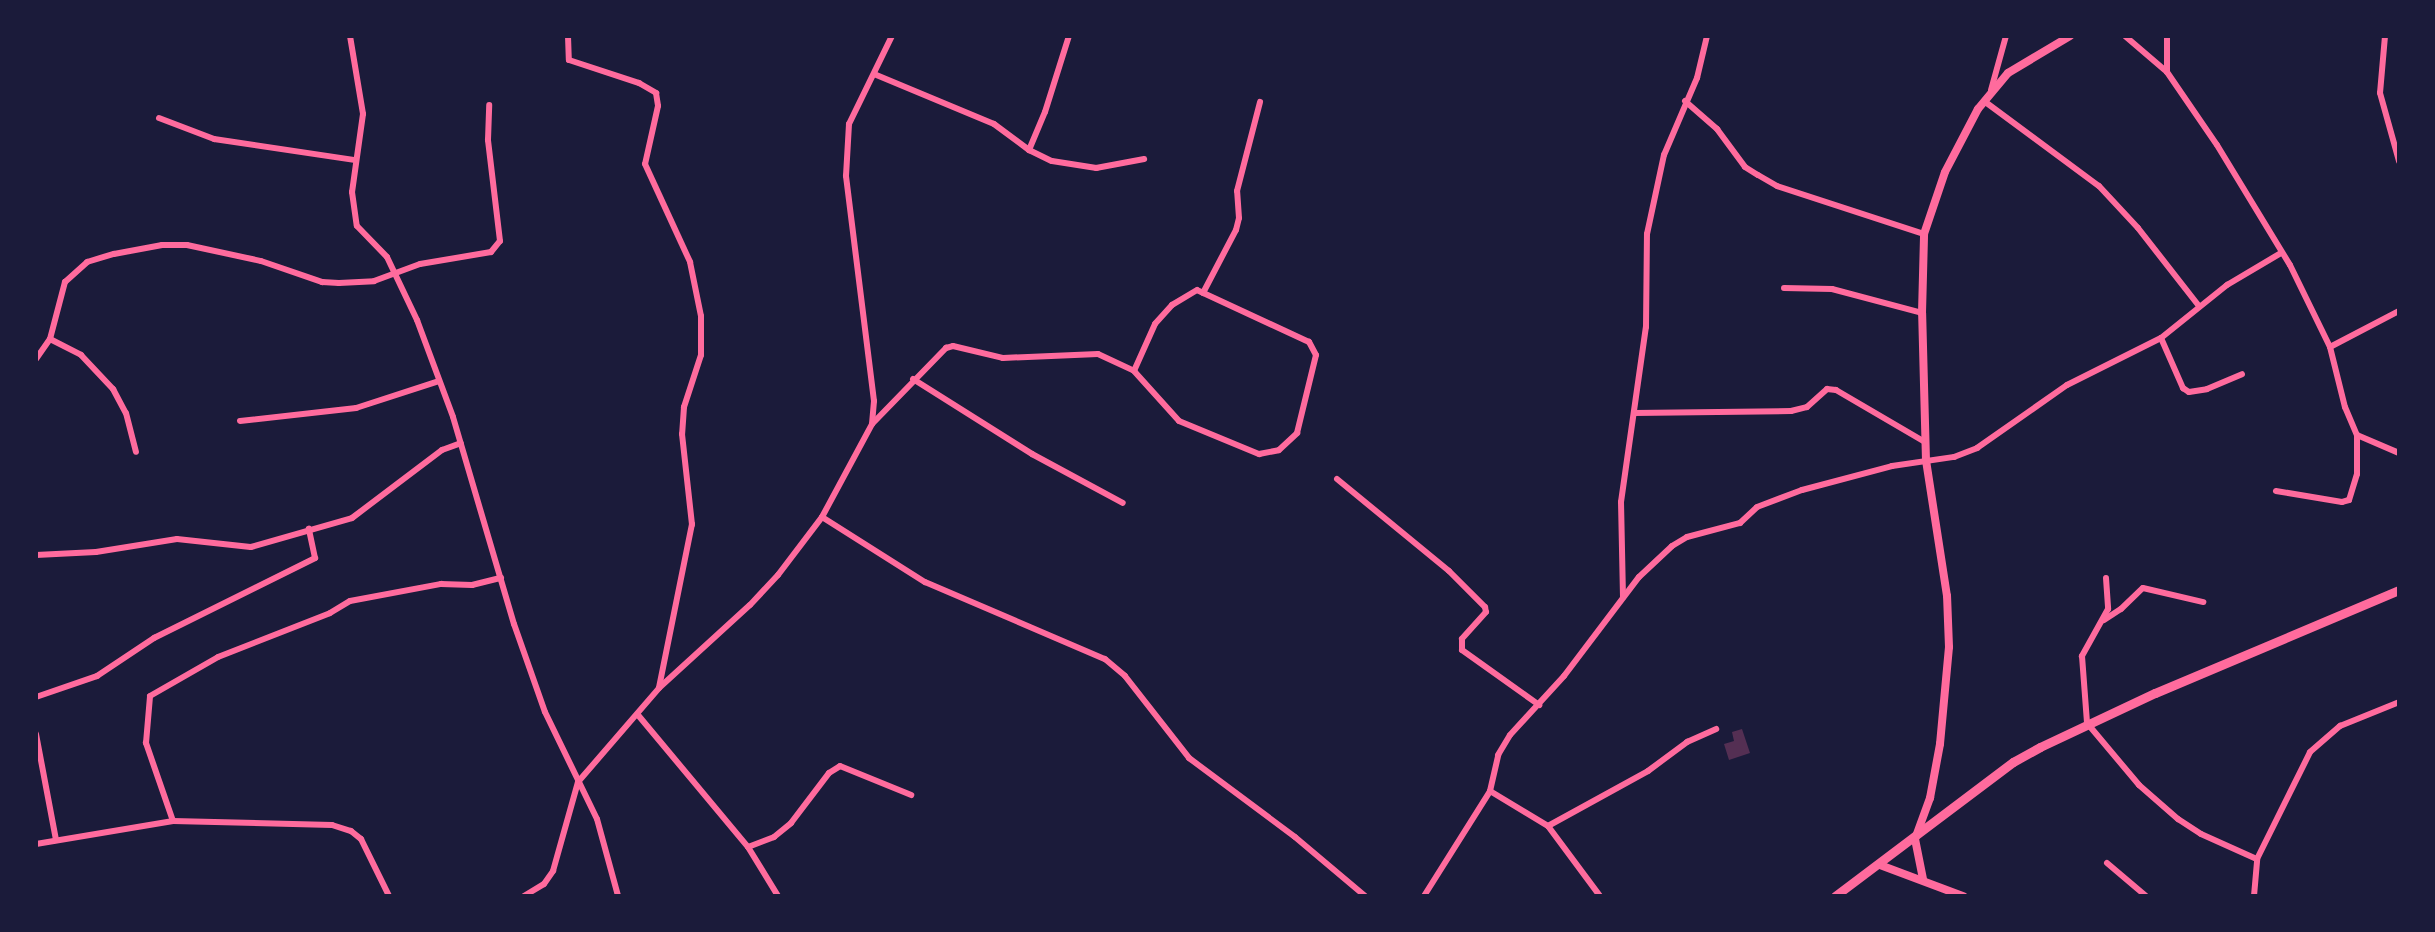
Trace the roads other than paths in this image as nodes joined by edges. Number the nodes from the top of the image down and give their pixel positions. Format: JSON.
{"nodes":[{"id":1,"x":350,"y":36,"type":"edge"},
{"id":2,"x":568,"y":36,"type":"edge"},
{"id":3,"x":892,"y":36,"type":"edge"},
{"id":4,"x":1069,"y":36,"type":"edge"},
{"id":5,"x":1707,"y":36,"type":"edge"},
{"id":6,"x":2006,"y":36,"type":"edge"},
{"id":7,"x":2070,"y":36,"type":"edge"},
{"id":8,"x":2125,"y":36,"type":"edge"},
{"id":9,"x":2167,"y":36,"type":"edge"},
{"id":10,"x":2385,"y":36,"type":"edge"},
{"id":11,"x":2167,"y":72,"type":"junction"},
{"id":12,"x":874,"y":74,"type":"junction"},
{"id":13,"x":1987,"y":97,"type":"junction"},
{"id":14,"x":1685,"y":101,"type":"junction"},
{"id":15,"x":1260,"y":102,"type":"dead end"},
{"id":16,"x":489,"y":105,"type":"dead end"},
{"id":17,"x":159,"y":118,"type":"dead end"},
{"id":18,"x":1029,"y":150,"type":"junction"},
{"id":19,"x":1144,"y":159,"type":"dead end"},
{"id":20,"x":355,"y":160,"type":"junction"},
{"id":21,"x":2399,"y":161,"type":"edge"},
{"id":22,"x":1924,"y":234,"type":"junction"},
{"id":23,"x":2281,"y":253,"type":"junction"},
{"id":24,"x":395,"y":272,"type":"junction"},
{"id":25,"x":1784,"y":288,"type":"dead end"},
{"id":26,"x":1203,"y":293,"type":"junction"},
{"id":27,"x":2199,"y":306,"type":"junction"},
{"id":28,"x":2399,"y":311,"type":"edge"},
{"id":29,"x":1922,"y":313,"type":"junction"},
{"id":30,"x":2161,"y":338,"type":"junction"},
{"id":31,"x":50,"y":339,"type":"junction"},
{"id":32,"x":2330,"y":347,"type":"junction"},
{"id":33,"x":36,"y":359,"type":"edge"},
{"id":34,"x":1134,"y":371,"type":"junction"},
{"id":35,"x":2242,"y":374,"type":"dead end"},
{"id":36,"x":913,"y":379,"type":"junction"},
{"id":37,"x":439,"y":381,"type":"junction"},
{"id":38,"x":1634,"y":413,"type":"junction"},
{"id":39,"x":240,"y":421,"type":"dead end"},
{"id":40,"x":872,"y":424,"type":"junction"},
{"id":41,"x":2357,"y":435,"type":"junction"},
{"id":42,"x":1925,"y":442,"type":"junction"},
{"id":43,"x":461,"y":443,"type":"junction"},
{"id":44,"x":2397,"y":450,"type":"edge"},
{"id":45,"x":136,"y":452,"type":"dead end"},
{"id":46,"x":1926,"y":461,"type":"junction"},
{"id":47,"x":1337,"y":479,"type":"dead end"},
{"id":48,"x":2276,"y":491,"type":"dead end"},
{"id":49,"x":1123,"y":503,"type":"dead end"},
{"id":50,"x":822,"y":517,"type":"junction"},
{"id":51,"x":309,"y":529,"type":"junction"},
{"id":52,"x":36,"y":555,"type":"edge"},
{"id":53,"x":501,"y":578,"type":"junction"},
{"id":54,"x":2106,"y":578,"type":"dead end"},
{"id":55,"x":2399,"y":590,"type":"edge"},
{"id":56,"x":1623,"y":597,"type":"junction"},
{"id":57,"x":2203,"y":602,"type":"dead end"},
{"id":58,"x":2104,"y":620,"type":"junction"},
{"id":59,"x":659,"y":688,"type":"junction"},
{"id":60,"x":36,"y":697,"type":"edge"},
{"id":61,"x":2399,"y":702,"type":"edge"},
{"id":62,"x":1539,"y":705,"type":"junction"},
{"id":63,"x":638,"y":715,"type":"junction"},
{"id":64,"x":2087,"y":723,"type":"junction"},
{"id":65,"x":1716,"y":729,"type":"dead end"},
{"id":66,"x":36,"y":734,"type":"edge"},
{"id":67,"x":578,"y":782,"type":"junction"},
{"id":68,"x":1490,"y":791,"type":"junction"},
{"id":69,"x":911,"y":795,"type":"dead end"},
{"id":70,"x":173,"y":821,"type":"junction"},
{"id":71,"x":1548,"y":826,"type":"junction"},
{"id":72,"x":1915,"y":839,"type":"junction"},
{"id":73,"x":56,"y":840,"type":"junction"},
{"id":74,"x":36,"y":844,"type":"edge"},
{"id":75,"x":748,"y":847,"type":"junction"},
{"id":76,"x":2257,"y":859,"type":"junction"},
{"id":77,"x":2107,"y":863,"type":"dead end"},
{"id":78,"x":1880,"y":865,"type":"junction"},
{"id":79,"x":1923,"y":879,"type":"junction"},
{"id":80,"x":389,"y":896,"type":"edge"},
{"id":81,"x":524,"y":896,"type":"edge"},
{"id":82,"x":618,"y":896,"type":"edge"},
{"id":83,"x":778,"y":896,"type":"edge"},
{"id":84,"x":1365,"y":896,"type":"edge"},
{"id":85,"x":1424,"y":896,"type":"edge"},
{"id":86,"x":1600,"y":896,"type":"edge"},
{"id":87,"x":1835,"y":896,"type":"edge"},
{"id":88,"x":1963,"y":896,"type":"edge"},
{"id":89,"x":2146,"y":896,"type":"edge"},
{"id":90,"x":2254,"y":896,"type":"edge"}],
"edges":[{"from":1,"to":20,"type":"street"},
{"from":2,"to":59,"type":"street"},
{"from":3,"to":12,"type":"street"},
{"from":4,"to":18,"type":"street"},
{"from":5,"to":14,"type":"street"},
{"from":6,"to":13,"type":"street"},
{"from":7,"to":13,"type":"street"},
{"from":8,"to":11,"type":"street"},
{"from":9,"to":11,"type":"street"},
{"from":10,"to":21,"type":"street"},
{"from":11,"to":23,"type":"street"},
{"from":12,"to":18,"type":"street"},
{"from":12,"to":40,"type":"street"},
{"from":13,"to":22,"type":"street"},
{"from":13,"to":27,"type":"street"},
{"from":14,"to":22,"type":"street"},
{"from":14,"to":38,"type":"street"},
{"from":15,"to":26,"type":"street"},
{"from":16,"to":24,"type":"street"},
{"from":17,"to":20,"type":"street"},
{"from":18,"to":19,"type":"street"},
{"from":20,"to":24,"type":"street"},
{"from":22,"to":29,"type":"street"},
{"from":23,"to":27,"type":"street"},
{"from":23,"to":32,"type":"street"},
{"from":24,"to":31,"type":"street"},
{"from":24,"to":37,"type":"street"},
{"from":25,"to":29,"type":"street"},
{"from":26,"to":34,"type":"street"},
{"from":26,"to":34,"type":"street"},
{"from":27,"to":30,"type":"street"},
{"from":28,"to":32,"type":"street"},
{"from":29,"to":42,"type":"street"},
{"from":30,"to":35,"type":"street"},
{"from":30,"to":46,"type":"street"},
{"from":31,"to":33,"type":"street"},
{"from":31,"to":45,"type":"street"},
{"from":32,"to":41,"type":"street"},
{"from":34,"to":36,"type":"street"},
{"from":36,"to":40,"type":"street"},
{"from":36,"to":49,"type":"street"},
{"from":37,"to":39,"type":"street"},
{"from":37,"to":43,"type":"street"},
{"from":38,"to":42,"type":"street"},
{"from":38,"to":56,"type":"street"},
{"from":40,"to":50,"type":"street"},
{"from":41,"to":44,"type":"street"},
{"from":41,"to":48,"type":"street"},
{"from":42,"to":46,"type":"street"},
{"from":43,"to":51,"type":"street"},
{"from":43,"to":53,"type":"street"},
{"from":46,"to":56,"type":"street"},
{"from":46,"to":72,"type":"street"},
{"from":47,"to":62,"type":"street"},
{"from":50,"to":59,"type":"street"},
{"from":50,"to":84,"type":"street"},
{"from":51,"to":52,"type":"street"},
{"from":51,"to":60,"type":"street"},
{"from":53,"to":67,"type":"street"},
{"from":53,"to":70,"type":"street"},
{"from":54,"to":58,"type":"street"},
{"from":55,"to":64,"type":"main road"},
{"from":56,"to":62,"type":"street"},
{"from":57,"to":58,"type":"street"},
{"from":58,"to":64,"type":"street"},
{"from":59,"to":63,"type":"street"},
{"from":61,"to":76,"type":"street"},
{"from":62,"to":68,"type":"street"},
{"from":63,"to":67,"type":"street"},
{"from":63,"to":75,"type":"street"},
{"from":64,"to":72,"type":"main road"},
{"from":64,"to":76,"type":"street"},
{"from":65,"to":71,"type":"street"},
{"from":66,"to":73,"type":"street"},
{"from":67,"to":81,"type":"street"},
{"from":67,"to":82,"type":"street"},
{"from":68,"to":71,"type":"street"},
{"from":68,"to":85,"type":"street"},
{"from":69,"to":75,"type":"street"},
{"from":70,"to":73,"type":"street"},
{"from":70,"to":80,"type":"street"},
{"from":71,"to":86,"type":"street"},
{"from":72,"to":78,"type":"main road"},
{"from":72,"to":79,"type":"street"},
{"from":73,"to":74,"type":"street"},
{"from":75,"to":83,"type":"street"},
{"from":76,"to":90,"type":"street"},
{"from":77,"to":89,"type":"street"},
{"from":78,"to":79,"type":"street"},
{"from":78,"to":87,"type":"main road"},
{"from":79,"to":88,"type":"street"}]}
